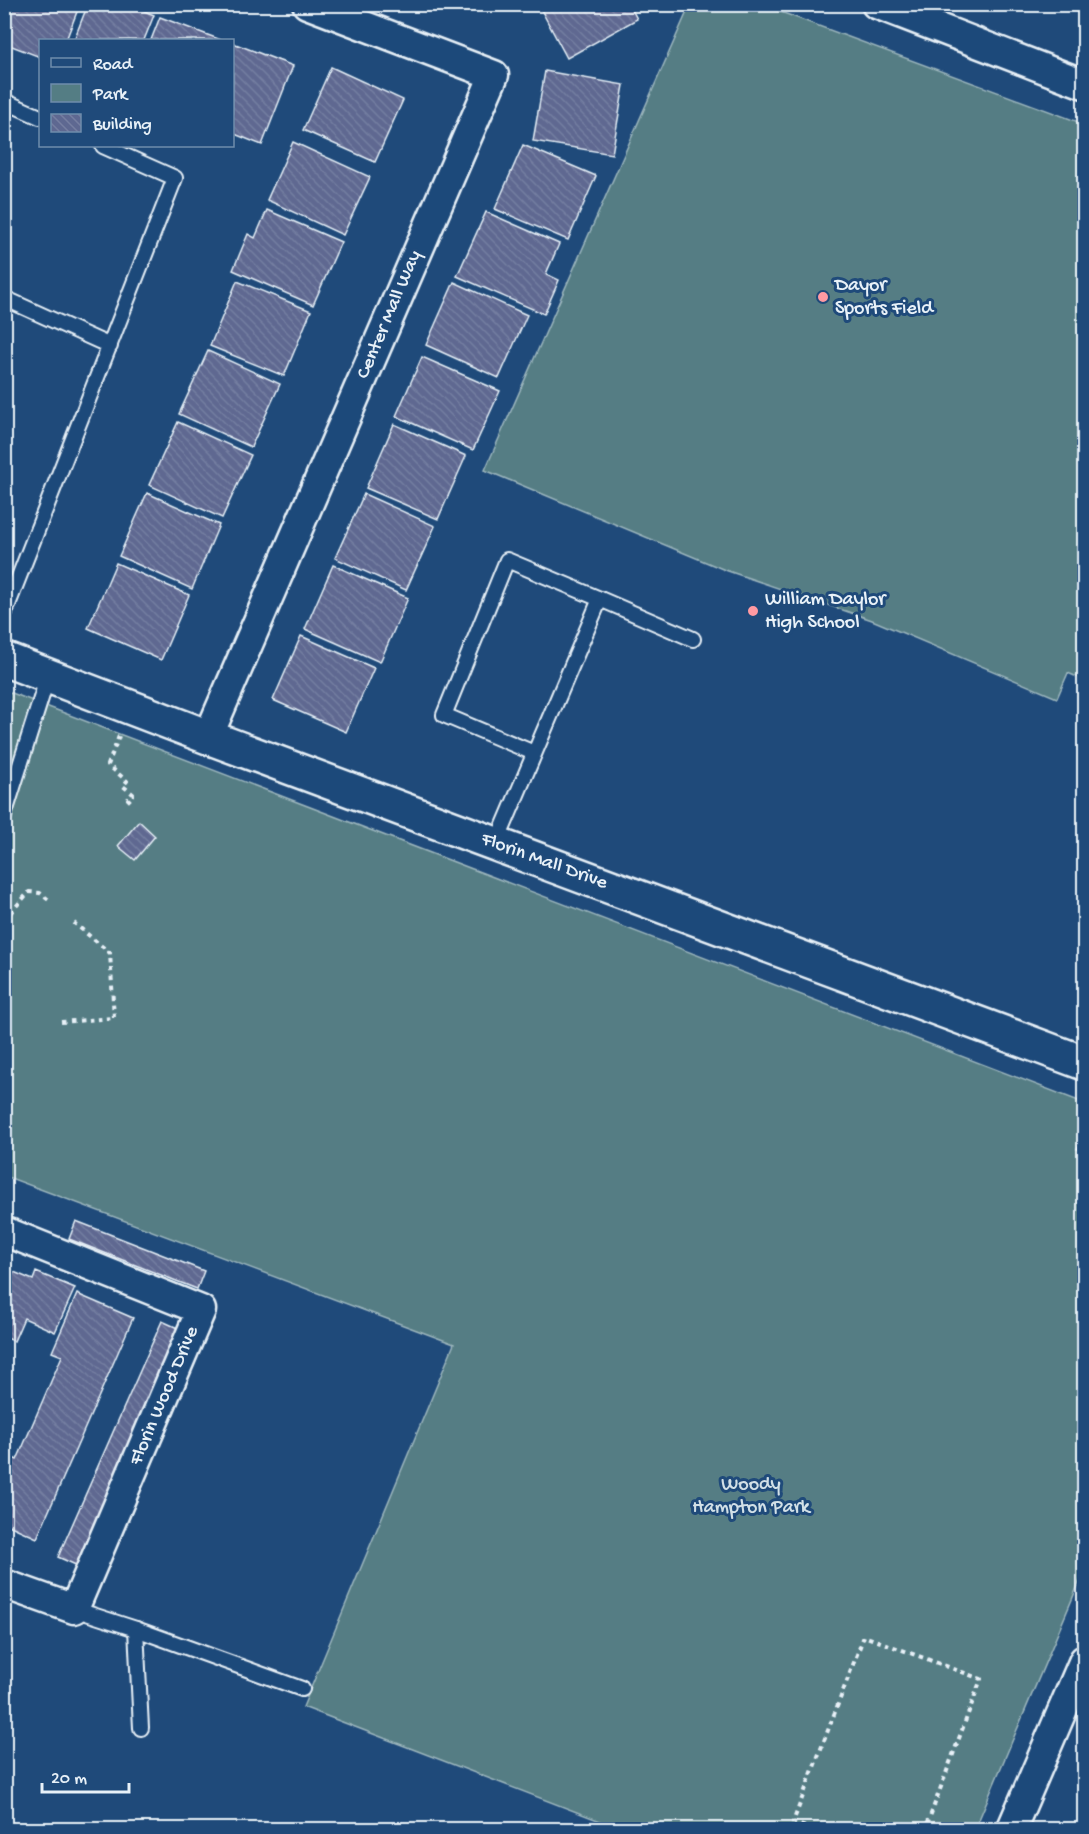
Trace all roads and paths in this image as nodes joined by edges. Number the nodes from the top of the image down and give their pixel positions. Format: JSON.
{"nodes":[{"id":1,"x":307,"y":4,"type":"edge"},
{"id":2,"x":876,"y":4,"type":"edge"},
{"id":3,"x":1084,"y":84,"type":"edge"},
{"id":4,"x":4,"y":101,"type":"edge"},
{"id":5,"x":39,"y":117,"type":"edge"},
{"id":6,"x":104,"y":147,"type":"edge"},
{"id":7,"x":4,"y":298,"type":"edge"},
{"id":8,"x":110,"y":346,"type":"junction"},
{"id":9,"x":600,"y":599,"type":"junction"},
{"id":10,"x":4,"y":615,"type":"edge"},
{"id":11,"x":693,"y":639,"type":"dead end"},
{"id":12,"x":4,"y":659,"type":"edge"},
{"id":13,"x":48,"y":676,"type":"junction"},
{"id":14,"x":130,"y":707,"type":"junction"},
{"id":15,"x":208,"y":737,"type":"junction"},
{"id":16,"x":534,"y":753,"type":"junction"},
{"id":17,"x":10,"y":782,"type":"edge"},
{"id":18,"x":131,"y":802,"type":"dead end"},
{"id":19,"x":4,"y":816,"type":"edge"},
{"id":20,"x":496,"y":844,"type":"junction"},
{"id":21,"x":50,"y":901,"type":"dead end"},
{"id":22,"x":4,"y":905,"type":"edge"},
{"id":23,"x":74,"y":923,"type":"dead end"},
{"id":24,"x":61,"y":1022,"type":"dead end"},
{"id":25,"x":1084,"y":1063,"type":"edge"},
{"id":26,"x":1084,"y":1133,"type":"edge"},
{"id":27,"x":1078,"y":1150,"type":"dead end"},
{"id":28,"x":4,"y":1231,"type":"edge"},
{"id":29,"x":4,"y":1584,"type":"edge"},
{"id":30,"x":74,"y":1609,"type":"junction"},
{"id":31,"x":136,"y":1629,"type":"junction"},
{"id":32,"x":1084,"y":1660,"type":"edge"},
{"id":33,"x":302,"y":1689,"type":"dead end"},
{"id":34,"x":141,"y":1728,"type":"dead end"},
{"id":35,"x":813,"y":1830,"type":"edge"},
{"id":36,"x":925,"y":1830,"type":"edge"},
{"id":37,"x":1011,"y":1830,"type":"edge"}],
"edges":[{"from":1,"to":15,"type":"street","name":"Center Mall Way"},
{"from":2,"to":3,"type":"street"},
{"from":4,"to":5,"type":"lane"},
{"from":6,"to":8,"type":"lane"},
{"from":7,"to":8,"type":"lane"},
{"from":8,"to":10,"type":"lane"},
{"from":9,"to":11,"type":"lane"},
{"from":9,"to":16,"type":"lane"},
{"from":9,"to":16,"type":"lane"},
{"from":12,"to":13,"type":"street","name":"Florin Mall Drive"},
{"from":13,"to":14,"type":"street","name":"Florin Mall Drive"},
{"from":13,"to":17,"type":"lane"},
{"from":14,"to":15,"type":"street","name":"Florin Mall Drive"},
{"from":14,"to":18,"type":"path"},
{"from":15,"to":20,"type":"street","name":"Florin Mall Drive"},
{"from":16,"to":20,"type":"lane"},
{"from":17,"to":19,"type":"lane"},
{"from":20,"to":25,"type":"street","name":"Florin Mall Drive"},
{"from":21,"to":22,"type":"path"},
{"from":23,"to":24,"type":"path"},
{"from":26,"to":27,"type":"path"},
{"from":28,"to":30,"type":"street","name":"Florin Wood Drive"},
{"from":29,"to":30,"type":"street"},
{"from":30,"to":31,"type":"lane"},
{"from":31,"to":33,"type":"lane"},
{"from":31,"to":34,"type":"lane"},
{"from":32,"to":37,"type":"street"},
{"from":35,"to":36,"type":"path"}]}
